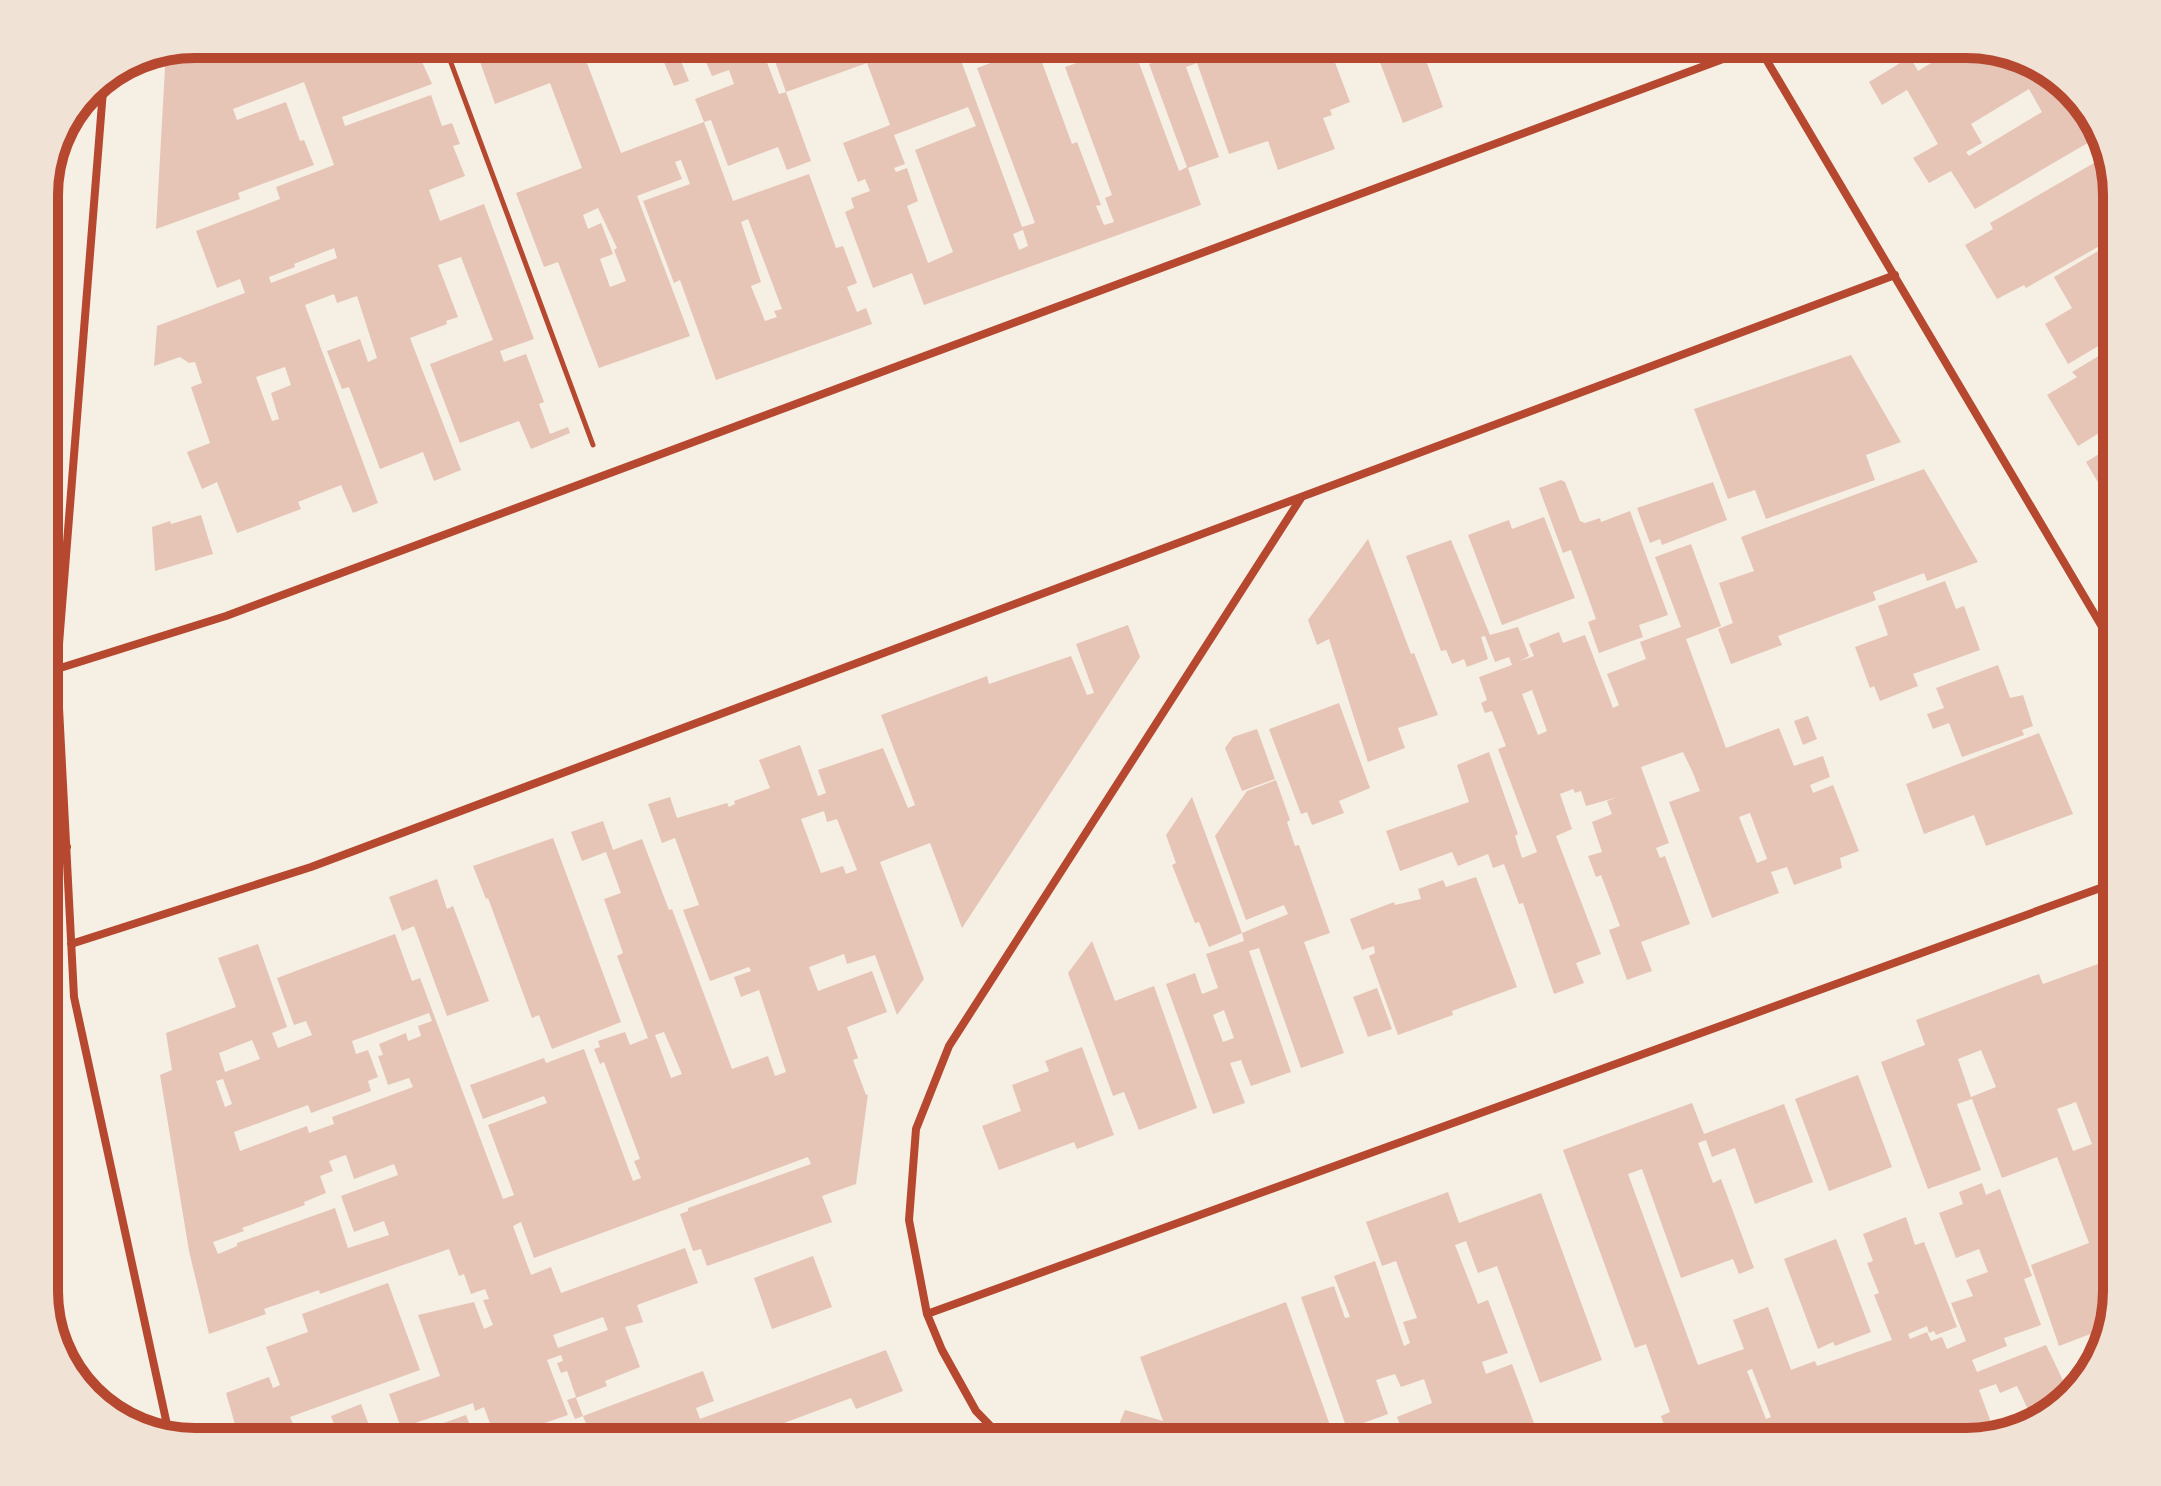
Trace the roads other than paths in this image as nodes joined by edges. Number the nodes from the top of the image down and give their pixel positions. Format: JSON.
{"nodes":[{"id":1,"x":1723,"y":58,"type":"edge"},
{"id":2,"x":1766,"y":58,"type":"edge"},
{"id":3,"x":103,"y":95,"type":"edge"},
{"id":4,"x":1895,"y":275,"type":"junction"},
{"id":5,"x":1301,"y":497,"type":"junction"},
{"id":6,"x":58,"y":553,"type":"edge"},
{"id":7,"x":64,"y":555,"type":"junction"},
{"id":8,"x":2103,"y":628,"type":"edge"},
{"id":9,"x":58,"y":653,"type":"edge"},
{"id":10,"x":58,"y":669,"type":"edge"},
{"id":11,"x":58,"y":687,"type":"edge"},
{"id":12,"x":58,"y":845,"type":"edge"},
{"id":13,"x":67,"y":847,"type":"junction"},
{"id":14,"x":2103,"y":887,"type":"edge"},
{"id":15,"x":71,"y":944,"type":"junction"},
{"id":16,"x":927,"y":1314,"type":"junction"},
{"id":17,"x":167,"y":1425,"type":"edge"},
{"id":18,"x":992,"y":1428,"type":"edge"}],
"edges":[{"from":1,"to":10,"type":"street"},
{"from":2,"to":4,"type":"street"},
{"from":3,"to":7,"type":"street"},
{"from":4,"to":5,"type":"street"},
{"from":4,"to":8,"type":"street"},
{"from":5,"to":15,"type":"street"},
{"from":5,"to":16,"type":"street"},
{"from":6,"to":7,"type":"street"},
{"from":7,"to":9,"type":"street"},
{"from":11,"to":13,"type":"street"},
{"from":12,"to":13,"type":"street"},
{"from":13,"to":15,"type":"street"},
{"from":14,"to":16,"type":"street"},
{"from":15,"to":17,"type":"street"},
{"from":16,"to":18,"type":"street"}]}
